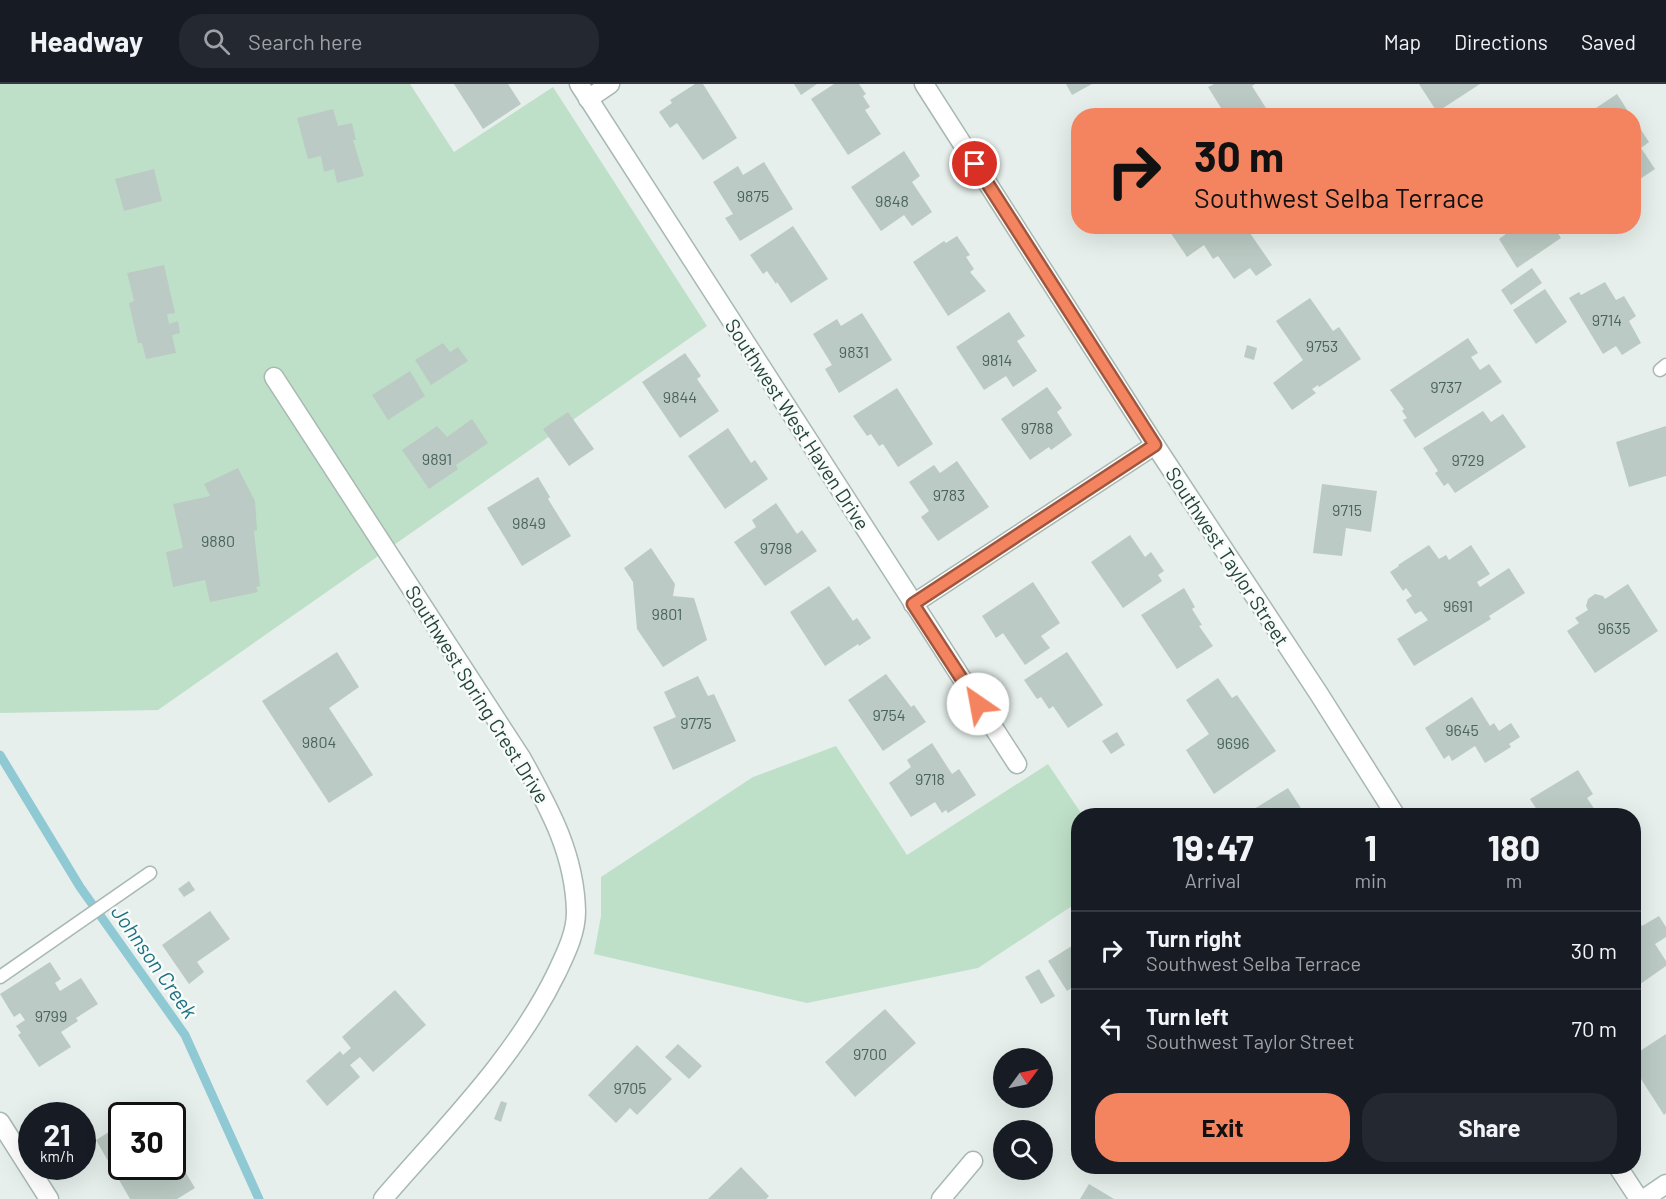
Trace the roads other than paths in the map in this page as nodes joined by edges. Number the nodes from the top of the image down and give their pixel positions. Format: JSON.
{"nodes":[{"id":1,"x":610,"y":84,"type":"edge"},
{"id":2,"x":924,"y":84,"type":"edge"},
{"id":3,"x":584,"y":91,"type":"edge"},
{"id":4,"x":274,"y":377,"type":"dead end"},
{"id":5,"x":1155,"y":445,"type":"junction"},
{"id":6,"x":913,"y":604,"type":"junction"},
{"id":7,"x":1017,"y":764,"type":"dead end"},
{"id":8,"x":1391,"y":808,"type":"edge"},
{"id":9,"x":150,"y":873,"type":"dead end"},
{"id":10,"x":0,"y":976,"type":"edge"},
{"id":11,"x":0,"y":1122,"type":"edge"},
{"id":12,"x":973,"y":1161,"type":"dead end"},
{"id":13,"x":1623,"y":1174,"type":"edge"},
{"id":14,"x":1666,"y":1184,"type":"edge"},
{"id":15,"x":49,"y":1199,"type":"edge"},
{"id":16,"x":383,"y":1199,"type":"edge"},
{"id":17,"x":941,"y":1199,"type":"edge"},
{"id":18,"x":1639,"y":1199,"type":"edge"},
{"id":19,"x":1644,"y":1199,"type":"edge"}],
"edges":[{"from":1,"to":3,"type":"street"},
{"from":2,"to":5,"type":"street","name":"Southwest Taylor Street"},
{"from":3,"to":6,"type":"street","name":"Southwest West Haven Drive"},
{"from":4,"to":16,"type":"street","name":"Southwest Spring Crest Drive"},
{"from":5,"to":6,"type":"street"},
{"from":5,"to":8,"type":"street","name":"Southwest Taylor Street"},
{"from":6,"to":7,"type":"street","name":"Southwest West Haven Drive"},
{"from":9,"to":10,"type":"lane"},
{"from":11,"to":15,"type":"street"},
{"from":12,"to":17,"type":"street"},
{"from":13,"to":18,"type":"street"},
{"from":14,"to":19,"type":"street"}]}
